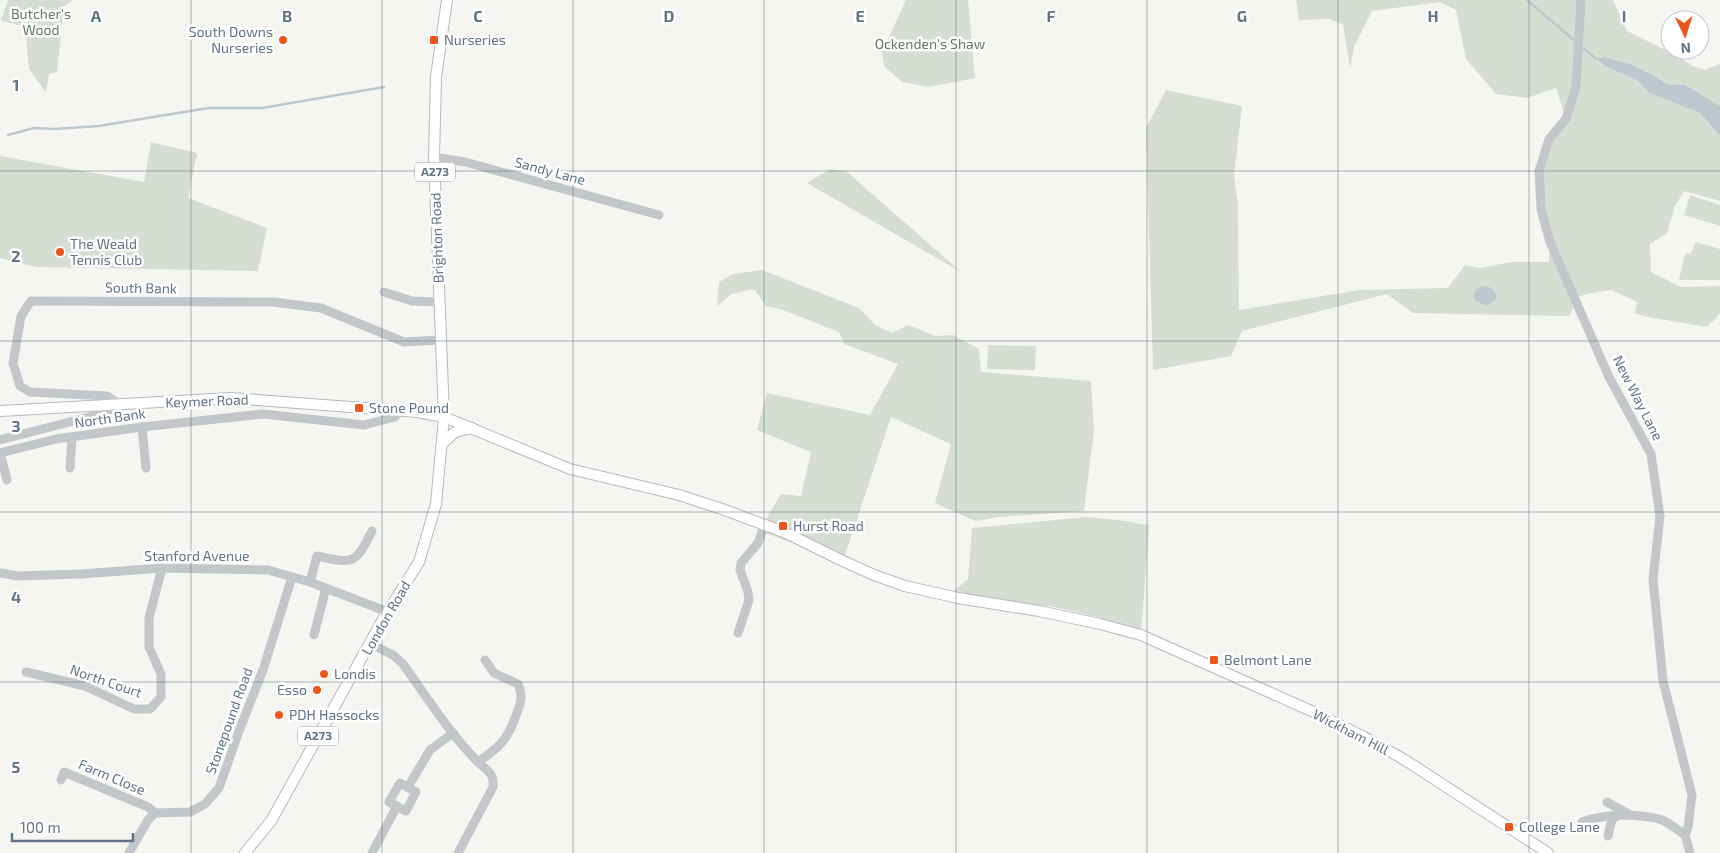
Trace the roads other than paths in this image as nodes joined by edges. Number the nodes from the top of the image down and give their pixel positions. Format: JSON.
{"nodes":[{"id":1,"x":447,"y":0,"type":"edge"},
{"id":2,"x":1581,"y":0,"type":"edge"},
{"id":3,"x":434,"y":157,"type":"junction"},
{"id":4,"x":659,"y":215,"type":"dead end"},
{"id":5,"x":384,"y":292,"type":"dead end"},
{"id":6,"x":439,"y":302,"type":"junction"},
{"id":7,"x":440,"y":340,"type":"junction"},
{"id":8,"x":122,"y":405,"type":"junction"},
{"id":9,"x":399,"y":410,"type":"junction"},
{"id":10,"x":0,"y":411,"type":"edge"},
{"id":11,"x":444,"y":417,"type":"junction"},
{"id":12,"x":142,"y":426,"type":"junction"},
{"id":13,"x":472,"y":428,"type":"junction"},
{"id":14,"x":72,"y":438,"type":"junction"},
{"id":15,"x":0,"y":440,"type":"edge"},
{"id":16,"x":442,"y":444,"type":"junction"},
{"id":17,"x":0,"y":453,"type":"edge"},
{"id":18,"x":70,"y":468,"type":"dead end"},
{"id":19,"x":146,"y":468,"type":"dead end"},
{"id":20,"x":8,"y":480,"type":"dead end"},
{"id":21,"x":765,"y":524,"type":"junction"},
{"id":22,"x":372,"y":531,"type":"dead end"},
{"id":23,"x":162,"y":568,"type":"junction"},
{"id":24,"x":0,"y":573,"type":"edge"},
{"id":25,"x":292,"y":577,"type":"junction"},
{"id":26,"x":310,"y":582,"type":"junction"},
{"id":27,"x":326,"y":588,"type":"junction"},
{"id":28,"x":388,"y":612,"type":"junction"},
{"id":29,"x":738,"y":633,"type":"dead end"},
{"id":30,"x":314,"y":635,"type":"dead end"},
{"id":31,"x":370,"y":644,"type":"junction"},
{"id":32,"x":485,"y":660,"type":"dead end"},
{"id":33,"x":26,"y":672,"type":"dead end"},
{"id":34,"x":453,"y":733,"type":"junction"},
{"id":35,"x":478,"y":762,"type":"junction"},
{"id":36,"x":61,"y":780,"type":"dead end"},
{"id":37,"x":1607,"y":802,"type":"dead end"},
{"id":38,"x":155,"y":813,"type":"junction"},
{"id":39,"x":1630,"y":816,"type":"junction"},
{"id":40,"x":1616,"y":817,"type":"junction"},
{"id":41,"x":1582,"y":822,"type":"dead end"},
{"id":42,"x":1685,"y":835,"type":"junction"},
{"id":43,"x":1608,"y":836,"type":"dead end"},
{"id":44,"x":129,"y":853,"type":"edge"},
{"id":45,"x":245,"y":853,"type":"edge"},
{"id":46,"x":372,"y":853,"type":"edge"},
{"id":47,"x":458,"y":853,"type":"edge"},
{"id":48,"x":1548,"y":853,"type":"edge"},
{"id":49,"x":1690,"y":853,"type":"edge"}],
"edges":[{"from":1,"to":3,"type":"main road","name":"Brighton Road","number":"A273"},
{"from":2,"to":42,"type":"street","name":"New Way Lane"},
{"from":3,"to":4,"type":"street","name":"Sandy Lane"},
{"from":3,"to":6,"type":"main road","name":"Brighton Road","number":"A273"},
{"from":5,"to":6,"type":"street"},
{"from":6,"to":7,"type":"main road","name":"Brighton Road","number":"A273"},
{"from":7,"to":8,"type":"street","name":"South Bank"},
{"from":7,"to":11,"type":"main road","name":"Brighton Road","number":"A273"},
{"from":8,"to":9,"type":"main road","name":"Keymer Road"},
{"from":8,"to":10,"type":"main road","name":"Keymer Road"},
{"from":8,"to":15,"type":"street"},
{"from":9,"to":11,"type":"main road","name":"Keymer Road"},
{"from":9,"to":12,"type":"street","name":"North Bank"},
{"from":11,"to":13,"type":"main road"},
{"from":11,"to":16,"type":"main road","name":"London Road","number":"A273"},
{"from":12,"to":14,"type":"street","name":"North Bank"},
{"from":12,"to":19,"type":"street"},
{"from":13,"to":16,"type":"main road"},
{"from":13,"to":21,"type":"main road"},
{"from":14,"to":17,"type":"street","name":"North Bank"},
{"from":14,"to":18,"type":"street"},
{"from":16,"to":28,"type":"main road","name":"London Road","number":"A273"},
{"from":17,"to":20,"type":"street"},
{"from":21,"to":29,"type":"street"},
{"from":21,"to":48,"type":"main road","name":"Wickham Hill"},
{"from":22,"to":26,"type":"street"},
{"from":23,"to":24,"type":"street","name":"Stanford Avenue"},
{"from":23,"to":25,"type":"street","name":"Stanford Avenue"},
{"from":23,"to":33,"type":"street","name":"North Court"},
{"from":25,"to":26,"type":"street","name":"Stanford Avenue"},
{"from":25,"to":38,"type":"street","name":"Stonepound Road"},
{"from":26,"to":27,"type":"street","name":"Stanford Avenue"},
{"from":27,"to":28,"type":"street","name":"Stanford Avenue"},
{"from":27,"to":30,"type":"street"},
{"from":28,"to":31,"type":"main road","name":"London Road","number":"A273"},
{"from":31,"to":34,"type":"street"},
{"from":31,"to":45,"type":"main road","name":"London Road","number":"A273"},
{"from":32,"to":35,"type":"street"},
{"from":34,"to":35,"type":"street"},
{"from":34,"to":46,"type":"street"},
{"from":35,"to":47,"type":"street"},
{"from":36,"to":38,"type":"street","name":"Farm Close"},
{"from":37,"to":39,"type":"street"},
{"from":38,"to":44,"type":"street"},
{"from":39,"to":40,"type":"street"},
{"from":39,"to":42,"type":"street"},
{"from":40,"to":41,"type":"street"},
{"from":40,"to":43,"type":"street"},
{"from":42,"to":49,"type":"street","name":"New Way Lane"}]}
